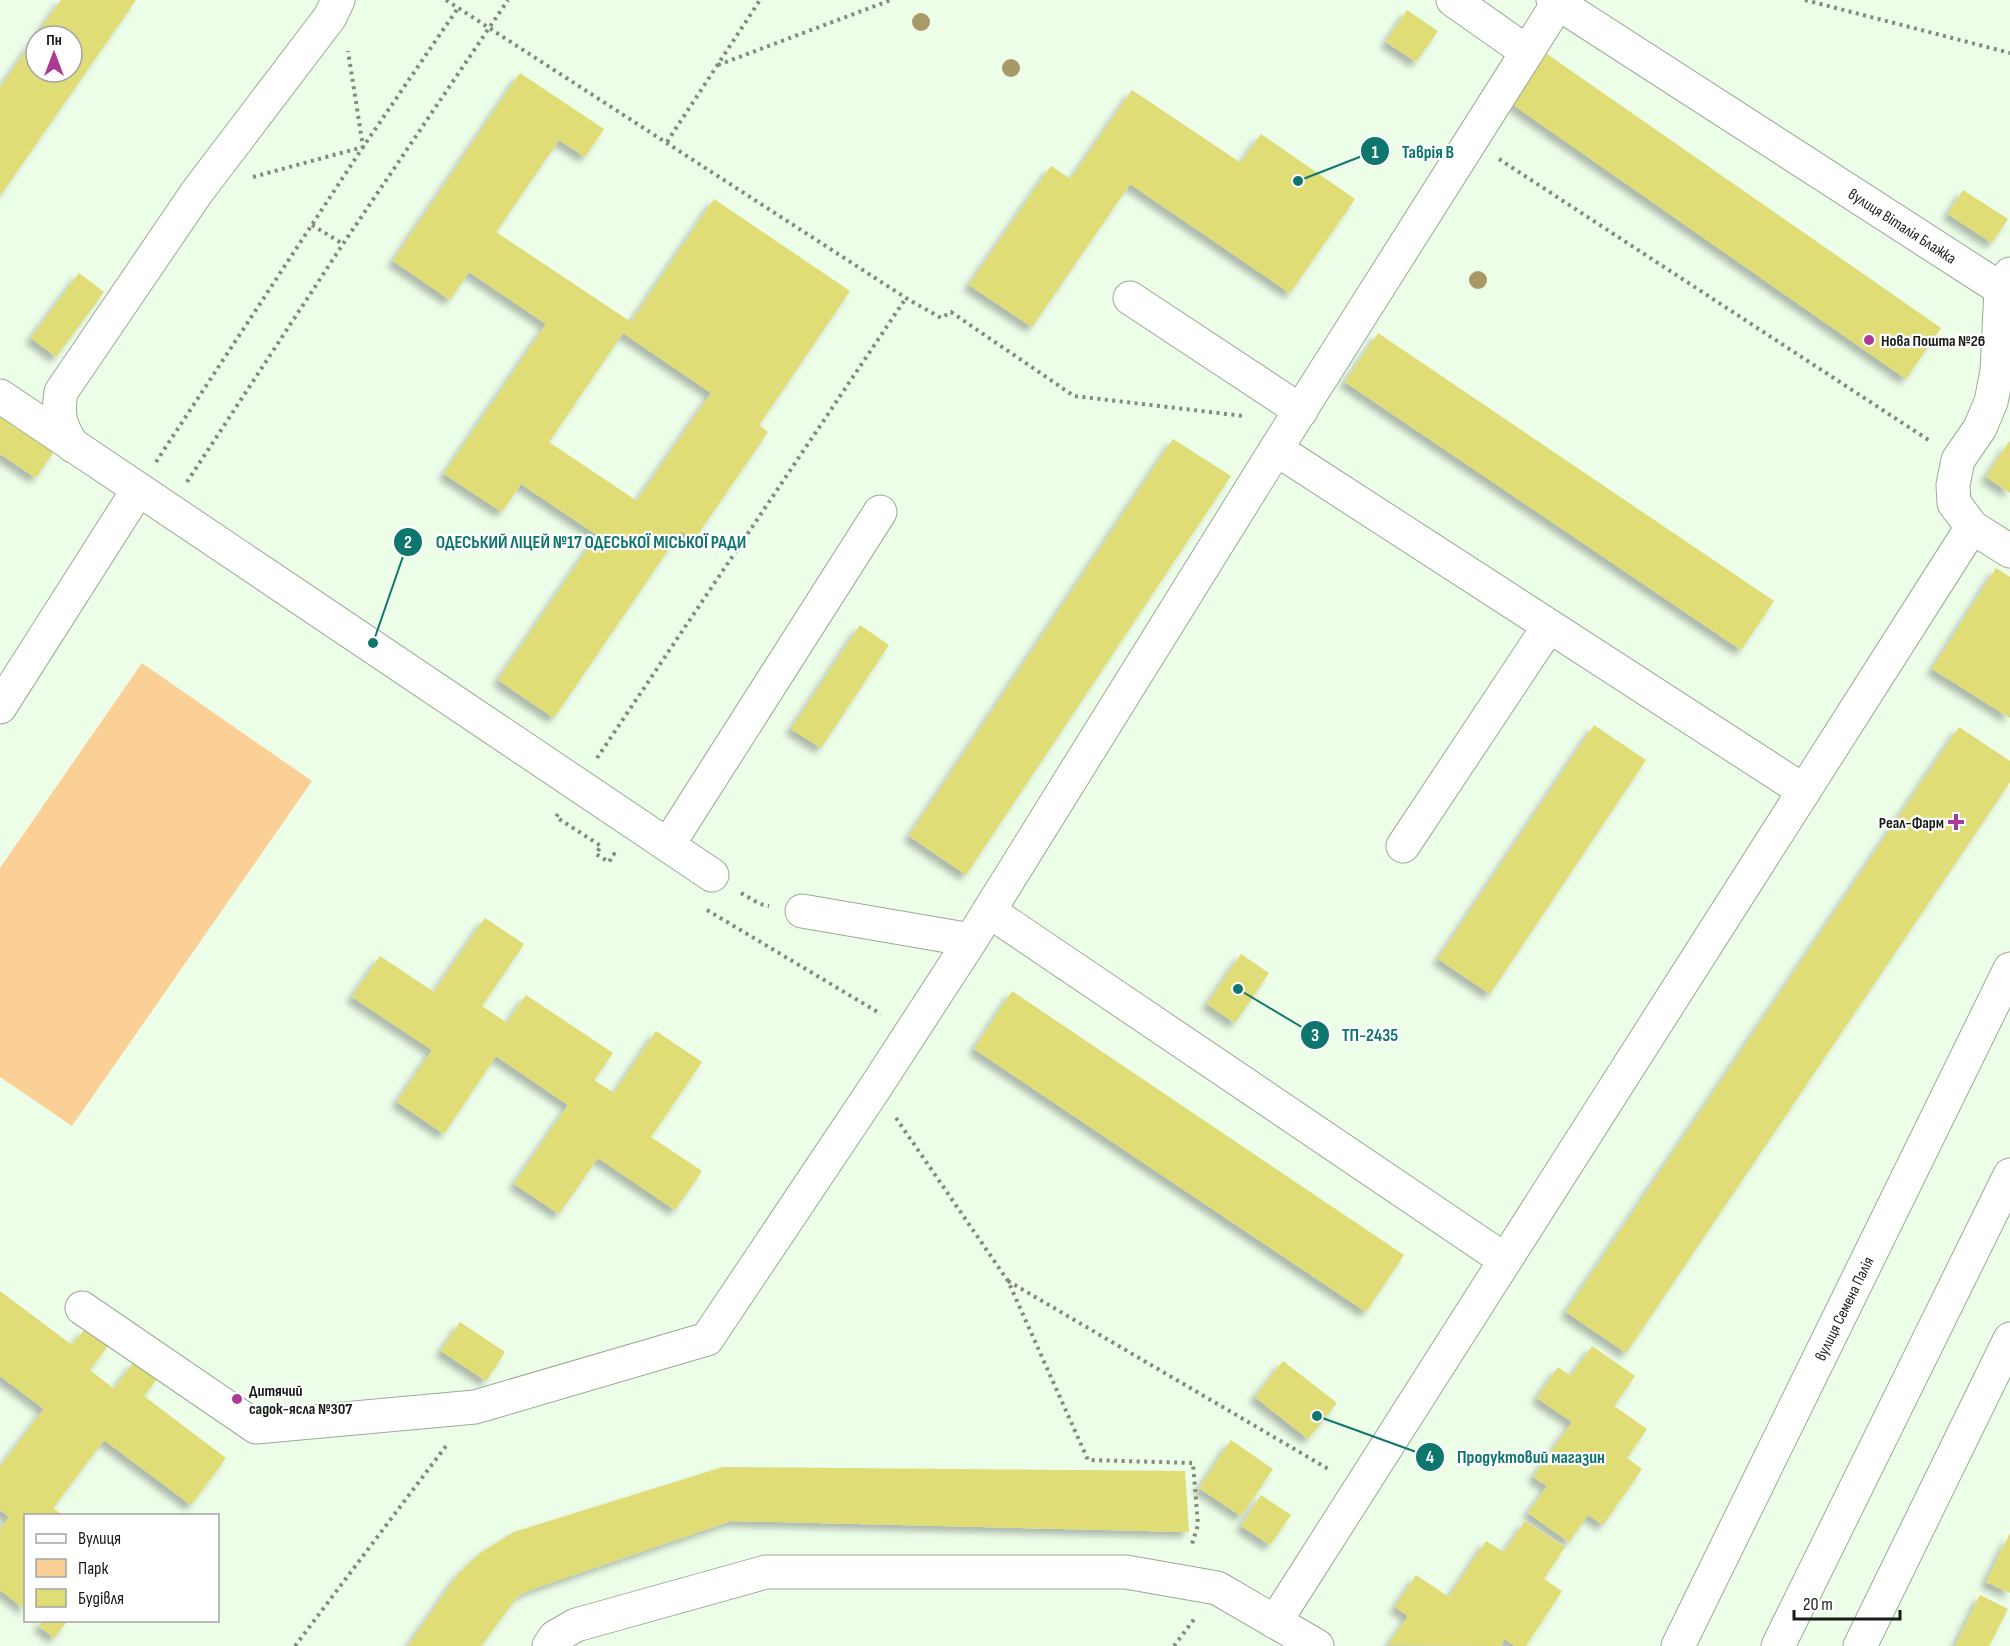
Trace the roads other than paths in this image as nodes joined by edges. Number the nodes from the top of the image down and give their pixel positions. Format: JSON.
{"nodes":[{"id":1,"x":338,"y":0,"type":"edge"},
{"id":2,"x":1453,"y":0,"type":"edge"},
{"id":3,"x":1557,"y":1,"type":"edge"},
{"id":4,"x":1527,"y":52,"type":"junction"},
{"id":5,"x":2005,"y":282,"type":"edge"},
{"id":6,"x":1130,"y":298,"type":"dead end"},
{"id":7,"x":0,"y":396,"type":"edge"},
{"id":8,"x":1297,"y":417,"type":"junction"},
{"id":9,"x":73,"y":446,"type":"junction"},
{"id":10,"x":1276,"y":449,"type":"junction"},
{"id":11,"x":138,"y":490,"type":"junction"},
{"id":12,"x":880,"y":513,"type":"dead end"},
{"id":13,"x":1972,"y":527,"type":"junction"},
{"id":14,"x":2010,"y":551,"type":"edge"},
{"id":15,"x":1549,"y":626,"type":"junction"},
{"id":16,"x":0,"y":707,"type":"edge"},
{"id":17,"x":1804,"y":791,"type":"junction"},
{"id":18,"x":668,"y":845,"type":"junction"},
{"id":19,"x":1403,"y":846,"type":"dead end"},
{"id":20,"x":712,"y":875,"type":"dead end"},
{"id":21,"x":802,"y":911,"type":"dead end"},
{"id":22,"x":989,"y":911,"type":"junction"},
{"id":23,"x":971,"y":940,"type":"junction"},
{"id":24,"x":2010,"y":969,"type":"edge"},
{"id":25,"x":2010,"y":1174,"type":"edge"},
{"id":26,"x":1505,"y":1260,"type":"junction"},
{"id":27,"x":82,"y":1308,"type":"dead end"},
{"id":28,"x":2010,"y":1339,"type":"edge"},
{"id":29,"x":1275,"y":1622,"type":"junction"},
{"id":30,"x":549,"y":1646,"type":"edge"},
{"id":31,"x":1317,"y":1646,"type":"edge"},
{"id":32,"x":1678,"y":1646,"type":"edge"},
{"id":33,"x":1778,"y":1646,"type":"edge"},
{"id":34,"x":1860,"y":1646,"type":"edge"}],
"edges":[{"from":1,"to":9,"type":"street"},
{"from":2,"to":4,"type":"street"},
{"from":3,"to":4,"type":"street"},
{"from":3,"to":5,"type":"street","name":"вулиця Віталія Блажка"},
{"from":4,"to":8,"type":"street"},
{"from":5,"to":13,"type":"street","name":"вулиця Віталія Блажка"},
{"from":6,"to":8,"type":"street"},
{"from":7,"to":9,"type":"street"},
{"from":8,"to":10,"type":"street"},
{"from":9,"to":11,"type":"street"},
{"from":10,"to":15,"type":"street"},
{"from":10,"to":22,"type":"street"},
{"from":11,"to":16,"type":"street"},
{"from":11,"to":18,"type":"street"},
{"from":12,"to":18,"type":"street"},
{"from":13,"to":14,"type":"street","name":"вулиця Віталія Блажка"},
{"from":13,"to":17,"type":"street"},
{"from":15,"to":17,"type":"street"},
{"from":15,"to":19,"type":"street"},
{"from":17,"to":26,"type":"street"},
{"from":18,"to":20,"type":"street"},
{"from":21,"to":23,"type":"street"},
{"from":22,"to":23,"type":"street"},
{"from":22,"to":26,"type":"street"},
{"from":23,"to":27,"type":"street"},
{"from":24,"to":32,"type":"street","name":"вулиця Семена Палія"},
{"from":25,"to":33,"type":"street"},
{"from":26,"to":29,"type":"street"},
{"from":28,"to":34,"type":"street"},
{"from":29,"to":30,"type":"street"},
{"from":29,"to":31,"type":"street"}]}
